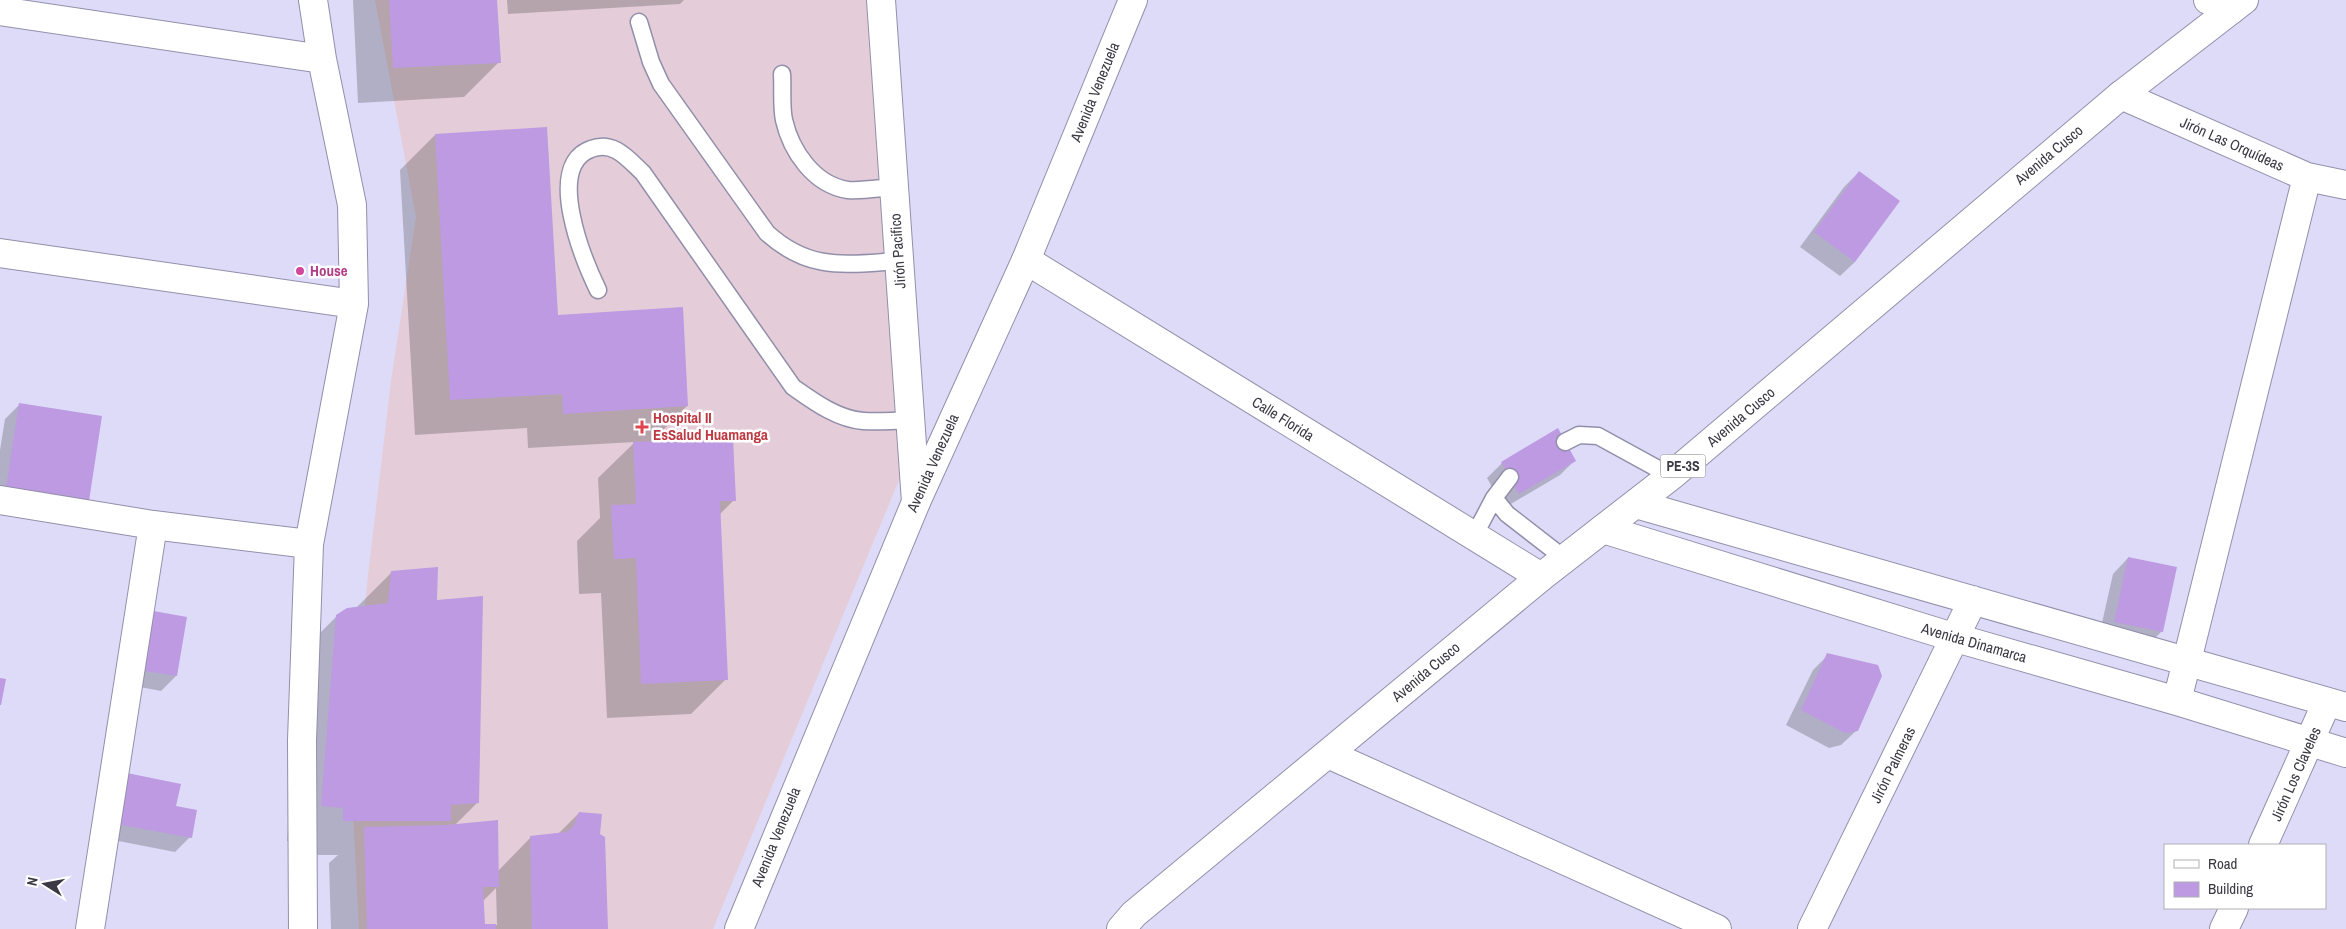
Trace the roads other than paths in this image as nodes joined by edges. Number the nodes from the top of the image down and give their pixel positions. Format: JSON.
{"nodes":[{"id":1,"x":313,"y":0,"type":"edge"},
{"id":2,"x":881,"y":0,"type":"edge"},
{"id":3,"x":1133,"y":0,"type":"edge"},
{"id":4,"x":2228,"y":3,"type":"edge"},
{"id":5,"x":0,"y":11,"type":"edge"},
{"id":6,"x":639,"y":22,"type":"dead end"},
{"id":7,"x":322,"y":59,"type":"junction"},
{"id":8,"x":782,"y":74,"type":"dead end"},
{"id":9,"x":2121,"y":95,"type":"junction"},
{"id":10,"x":2307,"y":177,"type":"junction"},
{"id":11,"x":2346,"y":185,"type":"edge"},
{"id":12,"x":894,"y":187,"type":"junction"},
{"id":13,"x":0,"y":253,"type":"edge"},
{"id":14,"x":1026,"y":260,"type":"junction"},
{"id":15,"x":899,"y":261,"type":"junction"},
{"id":16,"x":598,"y":290,"type":"dead end"},
{"id":17,"x":354,"y":304,"type":"junction"},
{"id":18,"x":910,"y":420,"type":"junction"},
{"id":19,"x":1565,"y":442,"type":"dead end"},
{"id":20,"x":1672,"y":476,"type":"junction"},
{"id":21,"x":1510,"y":477,"type":"dead end"},
{"id":22,"x":1494,"y":498,"type":"junction"},
{"id":23,"x":0,"y":500,"type":"edge"},
{"id":24,"x":916,"y":502,"type":"junction"},
{"id":25,"x":1636,"y":504,"type":"junction"},
{"id":26,"x":153,"y":525,"type":"junction"},
{"id":27,"x":1604,"y":529,"type":"junction"},
{"id":28,"x":1474,"y":536,"type":"junction"},
{"id":29,"x":309,"y":544,"type":"junction"},
{"id":30,"x":1565,"y":560,"type":"junction"},
{"id":31,"x":1541,"y":577,"type":"junction"},
{"id":32,"x":1973,"y":600,"type":"junction"},
{"id":33,"x":1956,"y":638,"type":"junction"},
{"id":34,"x":2188,"y":661,"type":"junction"},
{"id":35,"x":2177,"y":701,"type":"junction"},
{"id":36,"x":2337,"y":704,"type":"edge"},
{"id":37,"x":2310,"y":743,"type":"junction"},
{"id":38,"x":2346,"y":753,"type":"edge"},
{"id":39,"x":1328,"y":754,"type":"junction"},
{"id":40,"x":2263,"y":844,"type":"edge"},
{"id":41,"x":2234,"y":909,"type":"edge"},
{"id":42,"x":90,"y":929,"type":"edge"},
{"id":43,"x":303,"y":929,"type":"edge"},
{"id":44,"x":739,"y":929,"type":"edge"},
{"id":45,"x":1121,"y":929,"type":"edge"},
{"id":46,"x":1718,"y":929,"type":"edge"},
{"id":47,"x":1812,"y":929,"type":"edge"},
{"id":48,"x":2224,"y":929,"type":"edge"}],
"edges":[{"from":1,"to":7,"type":"main road"},
{"from":2,"to":12,"type":"main road","name":"Jirón Pacifico"},
{"from":3,"to":14,"type":"main road","name":"Avenida Venezuela"},
{"from":4,"to":9,"type":"main road","name":"Avenida Cusco","number":"PE-3S"},
{"from":5,"to":7,"type":"main road"},
{"from":6,"to":15,"type":"lane"},
{"from":7,"to":17,"type":"main road"},
{"from":8,"to":12,"type":"lane"},
{"from":9,"to":10,"type":"main road","name":"Jirón Las Orquídeas"},
{"from":9,"to":20,"type":"main road","name":"Avenida Cusco","number":"PE-3S"},
{"from":10,"to":11,"type":"main road","name":"Jirón Las Orquídeas"},
{"from":10,"to":34,"type":"main road"},
{"from":12,"to":15,"type":"main road","name":"Jirón Pacifico"},
{"from":13,"to":17,"type":"main road"},
{"from":14,"to":24,"type":"main road","name":"Avenida Venezuela"},
{"from":14,"to":28,"type":"main road","name":"Calle Florida"},
{"from":15,"to":18,"type":"main road","name":"Jirón Pacifico"},
{"from":16,"to":18,"type":"lane"},
{"from":17,"to":29,"type":"main road"},
{"from":18,"to":24,"type":"main road","name":"Jirón Pacifico"},
{"from":19,"to":20,"type":"lane"},
{"from":20,"to":25,"type":"main road","name":"Avenida Cusco","number":"PE-3S"},
{"from":21,"to":22,"type":"lane"},
{"from":22,"to":28,"type":"lane"},
{"from":22,"to":30,"type":"lane"},
{"from":23,"to":26,"type":"main road"},
{"from":24,"to":44,"type":"main road","name":"Avenida Venezuela"},
{"from":25,"to":27,"type":"main road","name":"Avenida Cusco","number":"PE-3S"},
{"from":25,"to":32,"type":"main road"},
{"from":26,"to":29,"type":"main road"},
{"from":26,"to":42,"type":"main road"},
{"from":27,"to":30,"type":"main road","name":"Avenida Cusco","number":"PE-3S"},
{"from":27,"to":33,"type":"main road","name":"Avenida Dinamarca"},
{"from":28,"to":31,"type":"main road","name":"Calle Florida"},
{"from":29,"to":43,"type":"main road"},
{"from":30,"to":31,"type":"main road","name":"Avenida Cusco","number":"PE-3S"},
{"from":31,"to":39,"type":"main road","name":"Avenida Cusco","number":"PE-3S"},
{"from":32,"to":33,"type":"main road","name":"Jirón Palmeras"},
{"from":32,"to":34,"type":"main road"},
{"from":33,"to":35,"type":"main road","name":"Avenida Dinamarca"},
{"from":33,"to":47,"type":"main road","name":"Jirón Palmeras"},
{"from":34,"to":35,"type":"main road"},
{"from":34,"to":36,"type":"main road"},
{"from":35,"to":37,"type":"main road","name":"Avenida Dinamarca"},
{"from":36,"to":37,"type":"main road","name":"Jirón Los Claveles"},
{"from":37,"to":38,"type":"main road","name":"Avenida Dinamarca"},
{"from":37,"to":40,"type":"main road","name":"Jirón Los Claveles"},
{"from":39,"to":45,"type":"main road","name":"Avenida Cusco","number":"PE-3S"},
{"from":39,"to":46,"type":"main road"},
{"from":41,"to":48,"type":"main road"}]}
